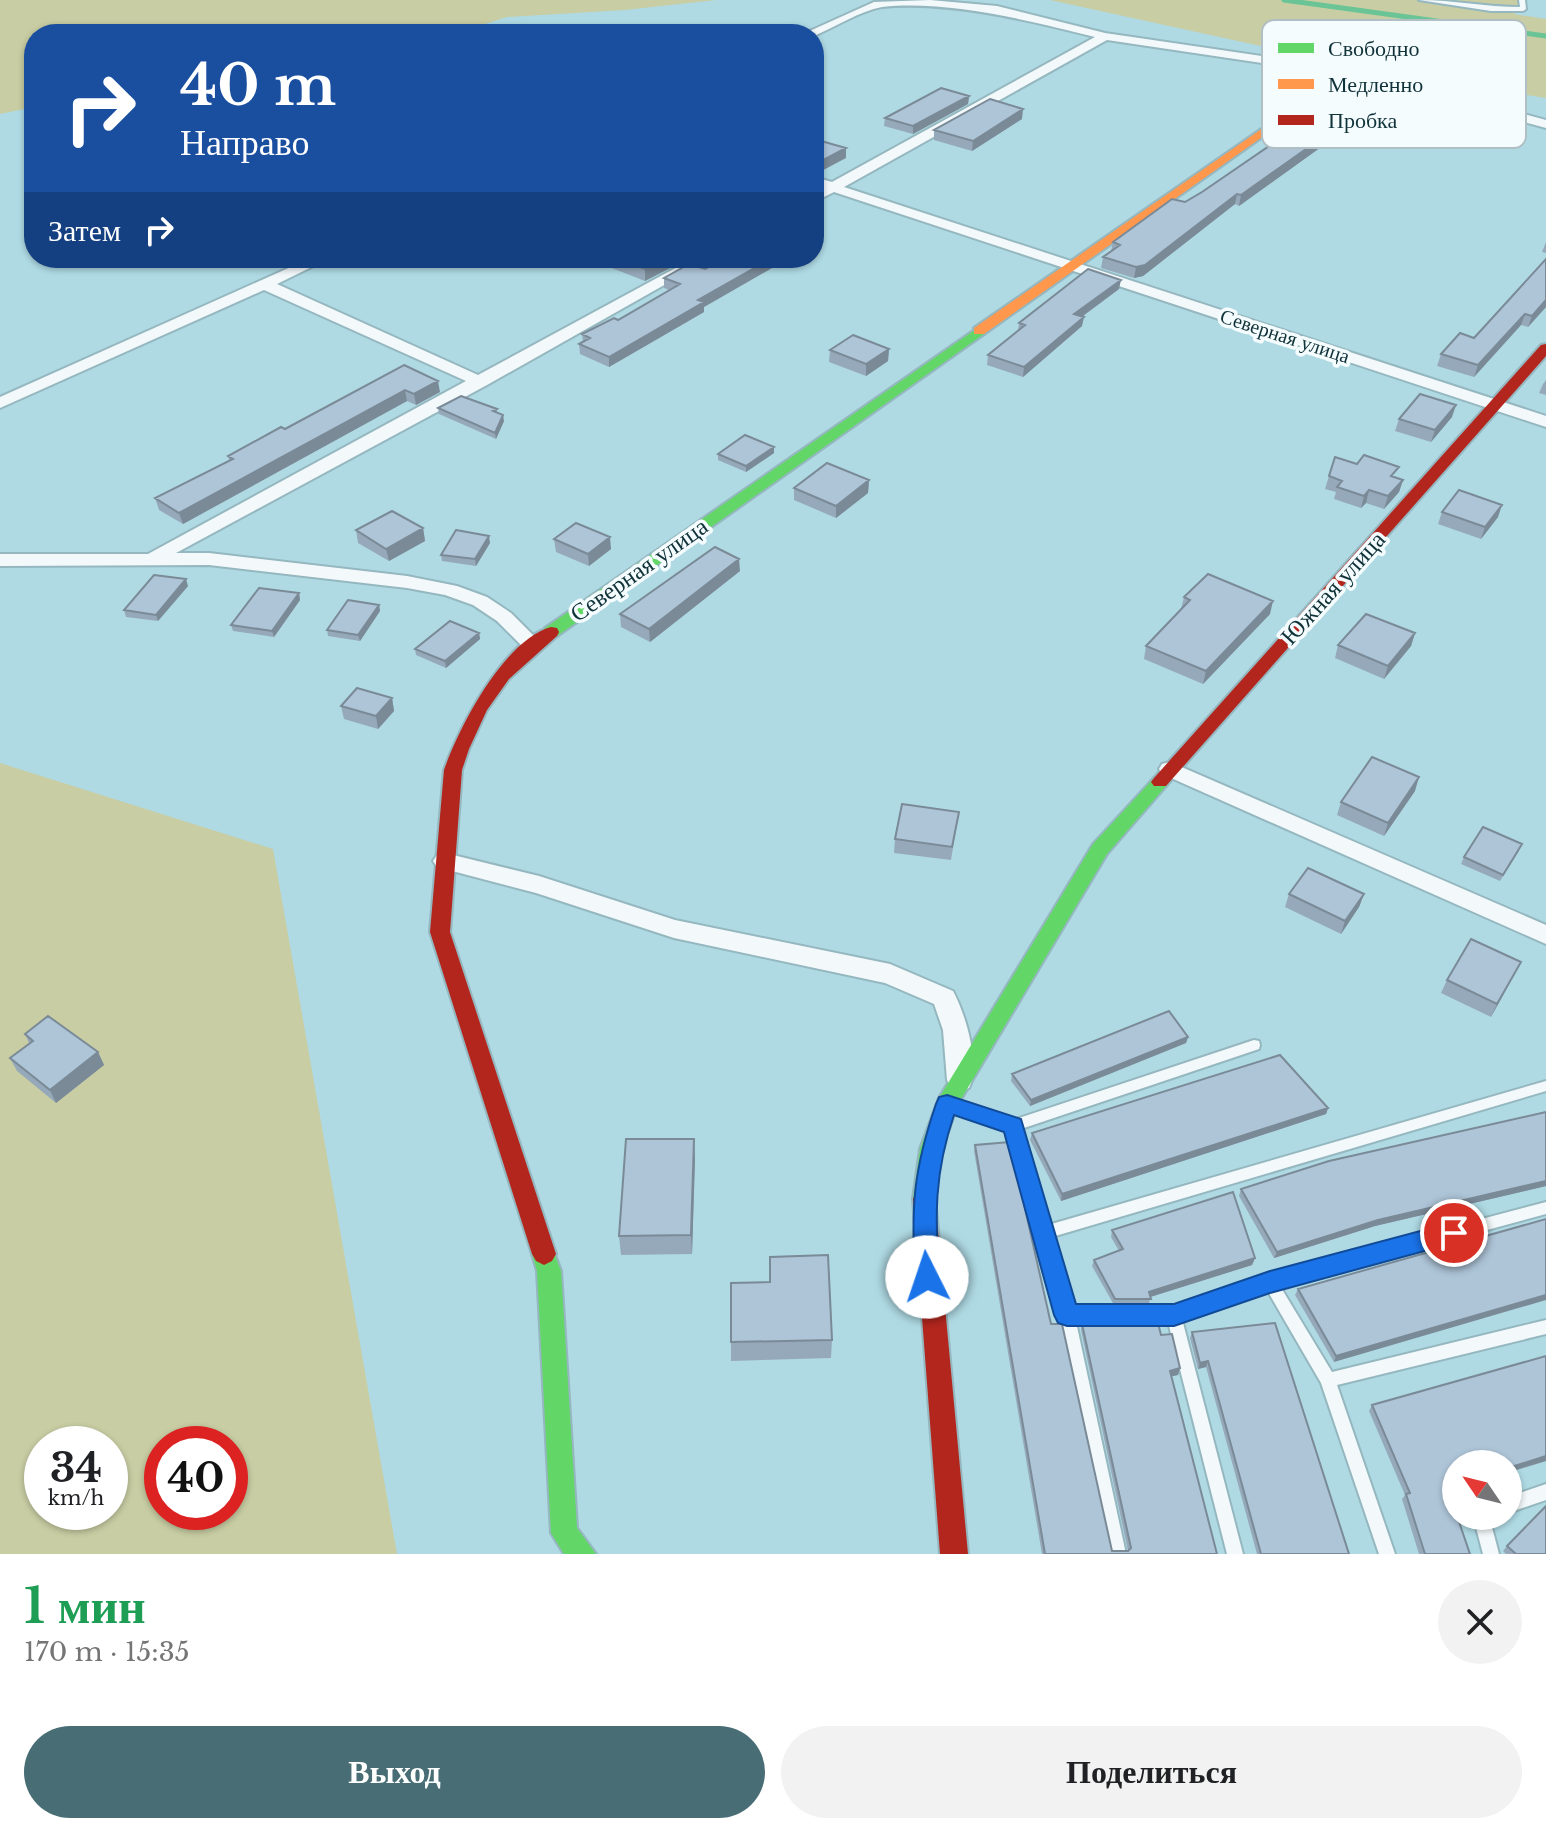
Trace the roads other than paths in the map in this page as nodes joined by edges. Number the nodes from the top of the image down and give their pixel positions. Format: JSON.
{"nodes":[{"id":1,"x":1422,"y":0,"type":"edge"},
{"id":2,"x":1522,"y":0,"type":"edge"},
{"id":3,"x":824,"y":27,"type":"edge"},
{"id":4,"x":1105,"y":36,"type":"junction"},
{"id":5,"x":1262,"y":59,"type":"edge"},
{"id":6,"x":1526,"y":119,"type":"edge"},
{"id":7,"x":1546,"y":124,"type":"edge"},
{"id":8,"x":1262,"y":133,"type":"edge"},
{"id":9,"x":824,"y":184,"type":"edge"},
{"id":10,"x":833,"y":187,"type":"junction"},
{"id":11,"x":824,"y":192,"type":"edge"},
{"id":12,"x":1073,"y":267,"type":"junction"},
{"id":13,"x":302,"y":268,"type":"edge"},
{"id":14,"x":687,"y":268,"type":"edge"},
{"id":15,"x":266,"y":285,"type":"junction"},
{"id":16,"x":1546,"y":348,"type":"edge"},
{"id":17,"x":481,"y":382,"type":"junction"},
{"id":18,"x":0,"y":403,"type":"edge"},
{"id":19,"x":1496,"y":406,"type":"junction"},
{"id":20,"x":1546,"y":422,"type":"edge"},
{"id":21,"x":154,"y":558,"type":"junction"},
{"id":22,"x":0,"y":560,"type":"edge"},
{"id":23,"x":532,"y":645,"type":"junction"},
{"id":24,"x":1170,"y":769,"type":"junction"},
{"id":25,"x":445,"y":861,"type":"junction"},
{"id":26,"x":1546,"y":935,"type":"edge"},
{"id":27,"x":1254,"y":1045,"type":"dead end"},
{"id":28,"x":960,"y":1080,"type":"junction"},
{"id":29,"x":1546,"y":1086,"type":"edge"},
{"id":30,"x":947,"y":1104,"type":"junction"},
{"id":31,"x":1013,"y":1126,"type":"junction"},
{"id":32,"x":1546,"y":1208,"type":"edge"},
{"id":33,"x":1044,"y":1233,"type":"junction"},
{"id":34,"x":1270,"y":1282,"type":"junction"},
{"id":35,"x":1067,"y":1315,"type":"junction"},
{"id":36,"x":1174,"y":1315,"type":"junction"},
{"id":37,"x":1546,"y":1327,"type":"edge"},
{"id":38,"x":1328,"y":1380,"type":"junction"},
{"id":39,"x":1546,"y":1492,"type":"edge"},
{"id":40,"x":1522,"y":1500,"type":"edge"},
{"id":41,"x":1485,"y":1530,"type":"edge"},
{"id":42,"x":582,"y":1554,"type":"edge"},
{"id":43,"x":954,"y":1554,"type":"edge"},
{"id":44,"x":1118,"y":1554,"type":"edge"},
{"id":45,"x":1235,"y":1554,"type":"edge"},
{"id":46,"x":1387,"y":1554,"type":"edge"},
{"id":47,"x":1491,"y":1554,"type":"edge"}],
"edges":[{"from":1,"to":2,"type":"lane"},
{"from":3,"to":4,"type":"street"},
{"from":4,"to":5,"type":"street"},
{"from":4,"to":10,"type":"street"},
{"from":6,"to":7,"type":"street"},
{"from":8,"to":12,"type":"street","name":"Северная улица"},
{"from":9,"to":10,"type":"street","name":"Северная улица"},
{"from":10,"to":11,"type":"street"},
{"from":10,"to":12,"type":"street","name":"Северная улица"},
{"from":12,"to":19,"type":"street","name":"Северная улица"},
{"from":12,"to":23,"type":"street","name":"Северная улица"},
{"from":13,"to":15,"type":"street"},
{"from":14,"to":17,"type":"street"},
{"from":15,"to":17,"type":"street"},
{"from":15,"to":18,"type":"street"},
{"from":16,"to":19,"type":"street","name":"Южная улица"},
{"from":17,"to":21,"type":"street"},
{"from":19,"to":20,"type":"street"},
{"from":19,"to":24,"type":"street","name":"Южная улица"},
{"from":21,"to":22,"type":"street"},
{"from":21,"to":23,"type":"street"},
{"from":23,"to":25,"type":"street","name":"Северная улица"},
{"from":24,"to":26,"type":"street"},
{"from":24,"to":28,"type":"street","name":"Южная улица"},
{"from":25,"to":28,"type":"street"},
{"from":25,"to":42,"type":"street","name":"Северная улица"},
{"from":27,"to":31,"type":"lane"},
{"from":28,"to":30,"type":"street","name":"Южная улица"},
{"from":29,"to":33,"type":"lane"},
{"from":30,"to":31,"type":"lane"},
{"from":30,"to":43,"type":"street","name":"Южная улица"},
{"from":31,"to":33,"type":"lane"},
{"from":32,"to":34,"type":"lane"},
{"from":33,"to":35,"type":"lane"},
{"from":34,"to":36,"type":"lane"},
{"from":34,"to":38,"type":"lane"},
{"from":35,"to":36,"type":"lane"},
{"from":35,"to":44,"type":"lane"},
{"from":36,"to":45,"type":"lane"},
{"from":37,"to":38,"type":"lane"},
{"from":38,"to":46,"type":"lane"},
{"from":39,"to":40,"type":"lane"},
{"from":41,"to":47,"type":"lane"}]}
